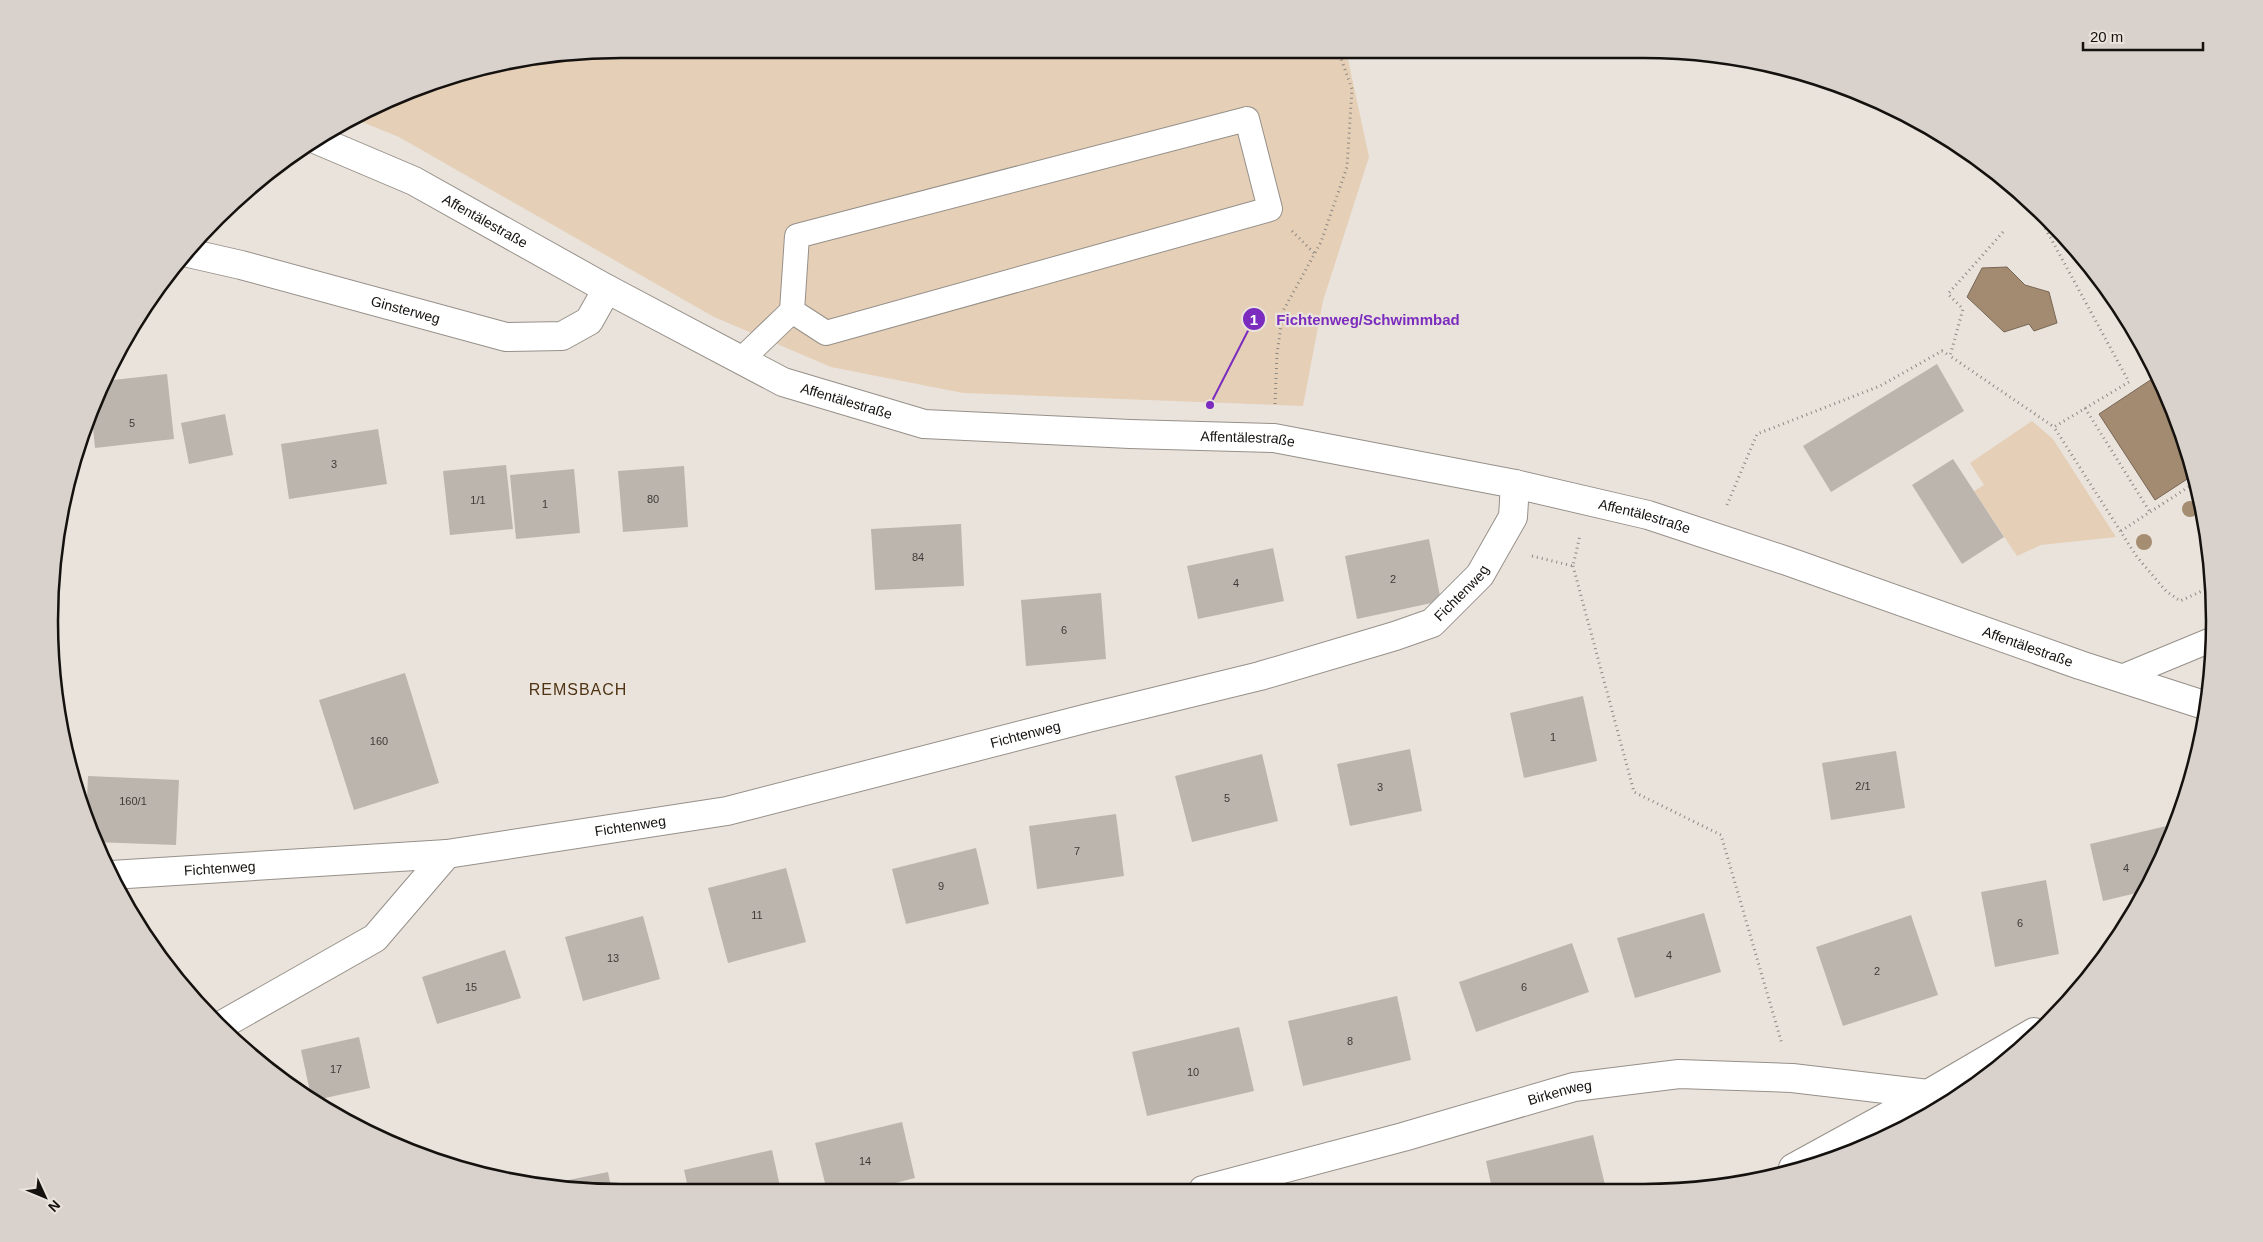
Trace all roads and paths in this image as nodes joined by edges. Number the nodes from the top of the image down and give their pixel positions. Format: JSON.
{"nodes":[{"id":1,"x":1341,"y":57,"type":"edge"},
{"id":2,"x":323,"y":143,"type":"edge"},
{"id":3,"x":2045,"y":228,"type":"edge"},
{"id":4,"x":2003,"y":232,"type":"dead end"},
{"id":5,"x":193,"y":254,"type":"edge"},
{"id":6,"x":607,"y":290,"type":"junction"},
{"id":7,"x":792,"y":311,"type":"junction"},
{"id":8,"x":1950,"y":356,"type":"junction"},
{"id":9,"x":741,"y":360,"type":"junction"},
{"id":10,"x":2085,"y":408,"type":"junction"},
{"id":11,"x":2054,"y":427,"type":"junction"},
{"id":12,"x":1274,"y":438,"type":"junction"},
{"id":13,"x":1515,"y":484,"type":"junction"},
{"id":14,"x":2189,"y":487,"type":"edge"},
{"id":15,"x":1587,"y":500,"type":"junction"},
{"id":16,"x":2150,"y":512,"type":"junction"},
{"id":17,"x":2120,"y":531,"type":"junction"},
{"id":18,"x":1715,"y":537,"type":"junction"},
{"id":19,"x":1495,"y":548,"type":"junction"},
{"id":20,"x":1573,"y":566,"type":"junction"},
{"id":21,"x":2204,"y":590,"type":"edge"},
{"id":22,"x":2205,"y":643,"type":"edge"},
{"id":23,"x":2119,"y":678,"type":"junction"},
{"id":24,"x":2200,"y":704,"type":"edge"},
{"id":25,"x":447,"y":854,"type":"junction"},
{"id":26,"x":118,"y":875,"type":"edge"},
{"id":27,"x":226,"y":1022,"type":"edge"},
{"id":28,"x":2017,"y":1042,"type":"edge"},
{"id":29,"x":1792,"y":1078,"type":"junction"},
{"id":30,"x":1928,"y":1094,"type":"junction"},
{"id":31,"x":1810,"y":1159,"type":"edge"},
{"id":32,"x":1222,"y":1185,"type":"edge"}],
"edges":[{"from":1,"to":12,"type":"path"},
{"from":2,"to":6,"type":"street","name":"Affentälestraße"},
{"from":3,"to":10,"type":"path"},
{"from":4,"to":8,"type":"path"},
{"from":5,"to":6,"type":"street","name":"Ginsterweg"},
{"from":6,"to":9,"type":"street","name":"Affentälestraße"},
{"from":7,"to":7,"type":"lane"},
{"from":7,"to":9,"type":"lane"},
{"from":8,"to":11,"type":"path"},
{"from":8,"to":18,"type":"path"},
{"from":9,"to":12,"type":"street","name":"Affentälestraße"},
{"from":10,"to":11,"type":"path"},
{"from":10,"to":16,"type":"path"},
{"from":11,"to":17,"type":"path"},
{"from":12,"to":13,"type":"street","name":"Affentälestraße"},
{"from":13,"to":15,"type":"street","name":"Affentälestraße"},
{"from":13,"to":19,"type":"street","name":"Fichtenweg"},
{"from":14,"to":16,"type":"path"},
{"from":15,"to":18,"type":"street","name":"Affentälestraße"},
{"from":15,"to":20,"type":"path"},
{"from":16,"to":17,"type":"path"},
{"from":17,"to":21,"type":"path"},
{"from":18,"to":23,"type":"street","name":"Affentälestraße"},
{"from":19,"to":20,"type":"path"},
{"from":19,"to":25,"type":"street","name":"Fichtenweg"},
{"from":20,"to":29,"type":"path"},
{"from":22,"to":23,"type":"lane"},
{"from":23,"to":24,"type":"street","name":"Affentälestraße"},
{"from":25,"to":26,"type":"street","name":"Fichtenweg"},
{"from":25,"to":27,"type":"street"},
{"from":28,"to":30,"type":"street"},
{"from":29,"to":30,"type":"street","name":"Birkenweg"},
{"from":29,"to":32,"type":"street","name":"Birkenweg"},
{"from":30,"to":31,"type":"street"}]}
